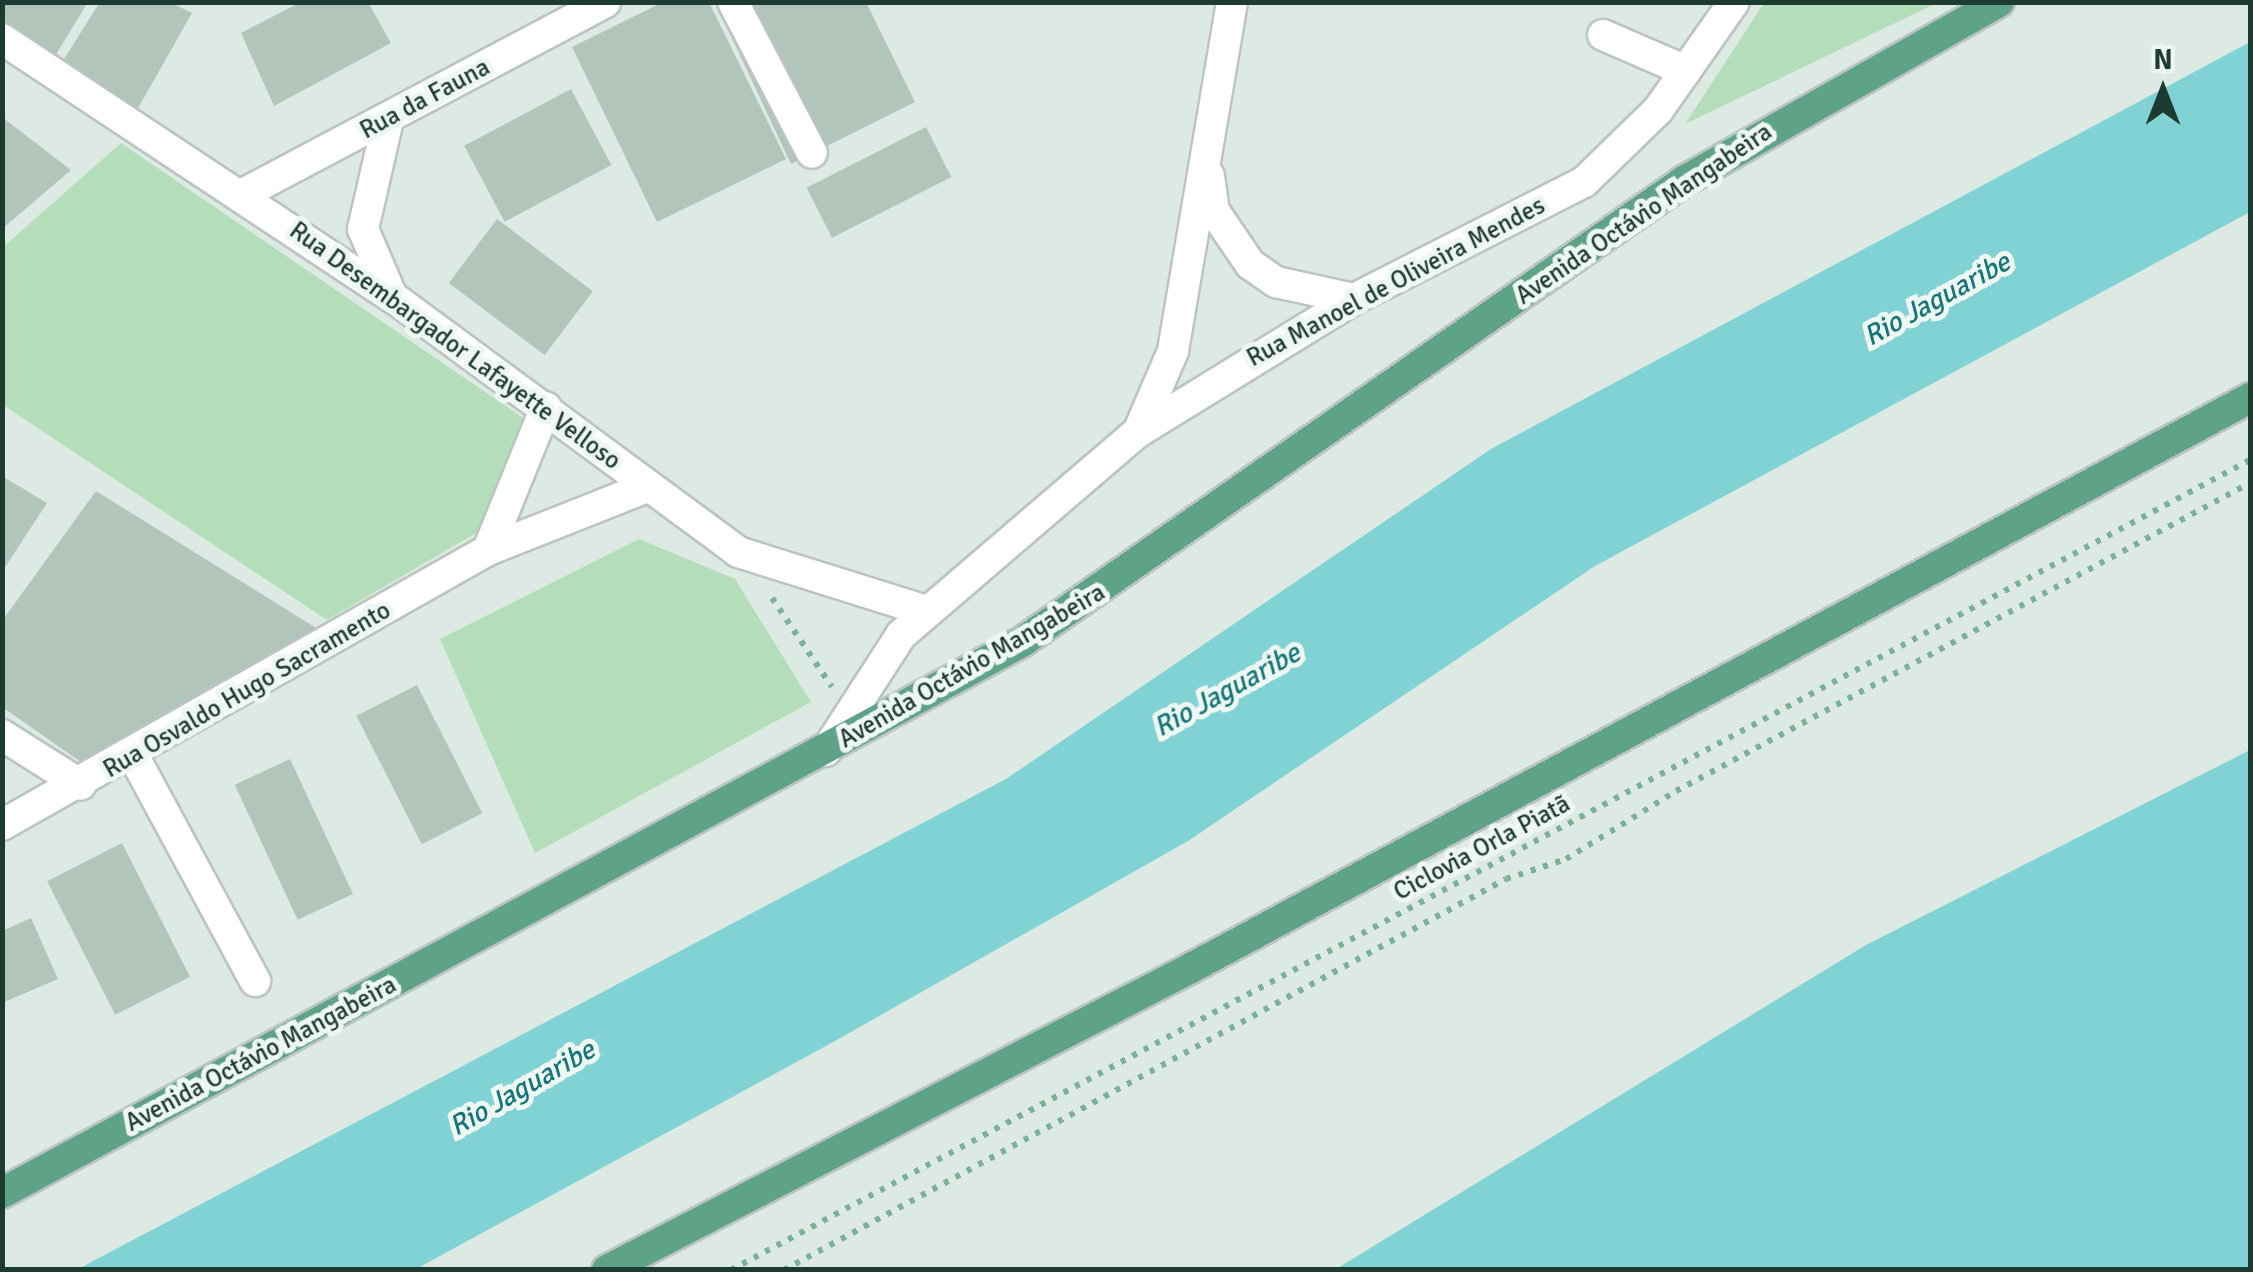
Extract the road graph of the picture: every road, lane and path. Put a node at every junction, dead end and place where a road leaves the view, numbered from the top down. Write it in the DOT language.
graph roads {
  1 [pos="606,2"];
  2 [pos="733,2"];
  3 [pos="1232,2"];
  4 [pos="1734,2"];
  5 [pos="1998,2"];
  6 [pos="1603,35"];
  7 [pos="2,39"];
  8 [pos="1686,71"];
  9 [pos="388,120"];
  10 [pos="812,153"];
  11 [pos="1208,166"];
  12 [pos="242,194"];
  13 [pos="394,298"];
  14 [pos="1354,300"];
  15 [pos="2250,398"];
  16 [pos="546,406"];
  17 [pos="1138,432"];
  18 [pos="2250,460"];
  19 [pos="2250,483"];
  20 [pos="647,488"];
  21 [pos="488,550"];
  22 [pos="738,552"];
  23 [pos="926,612"];
  24 [pos="850,713"];
  25 [pos="2,735"];
  26 [pos="826,751"];
  27 [pos="133,756"];
  28 [pos="81,785"];
  29 [pos="2,825"];
  30 [pos="255,981"];
  31 [pos="2,1193"];
  32 [pos="607,1270"];
  33 [pos="731,1270"];
  34 [pos="784,1270"];
  1 -- 9 [label="street, Rua da Fauna"];
  2 -- 10 [label="street"];
  3 -- 11 [label="street"];
  4 -- 8 [label="street, Rua Manoel de Oliveira Mendes"];
  5 -- 26 [label="main road, Avenida Octávio Mangabeira"];
  6 -- 8 [label="street"];
  7 -- 12 [label="street, Rua Desembargador Lafayette Velloso"];
  8 -- 14 [label="street, Rua Manoel de Oliveira Mendes"];
  9 -- 12 [label="street, Rua da Fauna"];
  9 -- 13 [label="street"];
  11 -- 14 [label="street"];
  11 -- 17 [label="street"];
  12 -- 13 [label="street, Rua Desembargador Lafayette Velloso"];
  13 -- 16 [label="street, Rua Desembargador Lafayette Velloso"];
  14 -- 17 [label="street, Rua Manoel de Oliveira Mendes"];
  15 -- 32 [label="main road"];
  16 -- 20 [label="street, Rua Desembargador Lafayette Velloso"];
  16 -- 21 [label="street"];
  17 -- 23 [label="street, Rua Manoel de Oliveira Mendes"];
  18 -- 33 [label="path, Ciclovia Orla Piatã"];
  19 -- 34 [label="path"];
  20 -- 21 [label="street, Rua Osvaldo Hugo Sacramento"];
  20 -- 22 [label="street, Rua Desembargador Lafayette Velloso"];
  21 -- 27 [label="street, Rua Osvaldo Hugo Sacramento"];
  22 -- 23 [label="street, Rua Desembargador Lafayette Velloso"];
  22 -- 24 [label="path"];
  23 -- 24 [label="street, Rua Manoel de Oliveira Mendes"];
  24 -- 26 [label="street, Rua Manoel de Oliveira Mendes"];
  25 -- 28 [label="street"];
  26 -- 31 [label="main road, Avenida Octávio Mangabeira"];
  27 -- 28 [label="street, Rua Osvaldo Hugo Sacramento"];
  27 -- 30 [label="street"];
  28 -- 29 [label="street, Rua Osvaldo Hugo Sacramento"];
}
